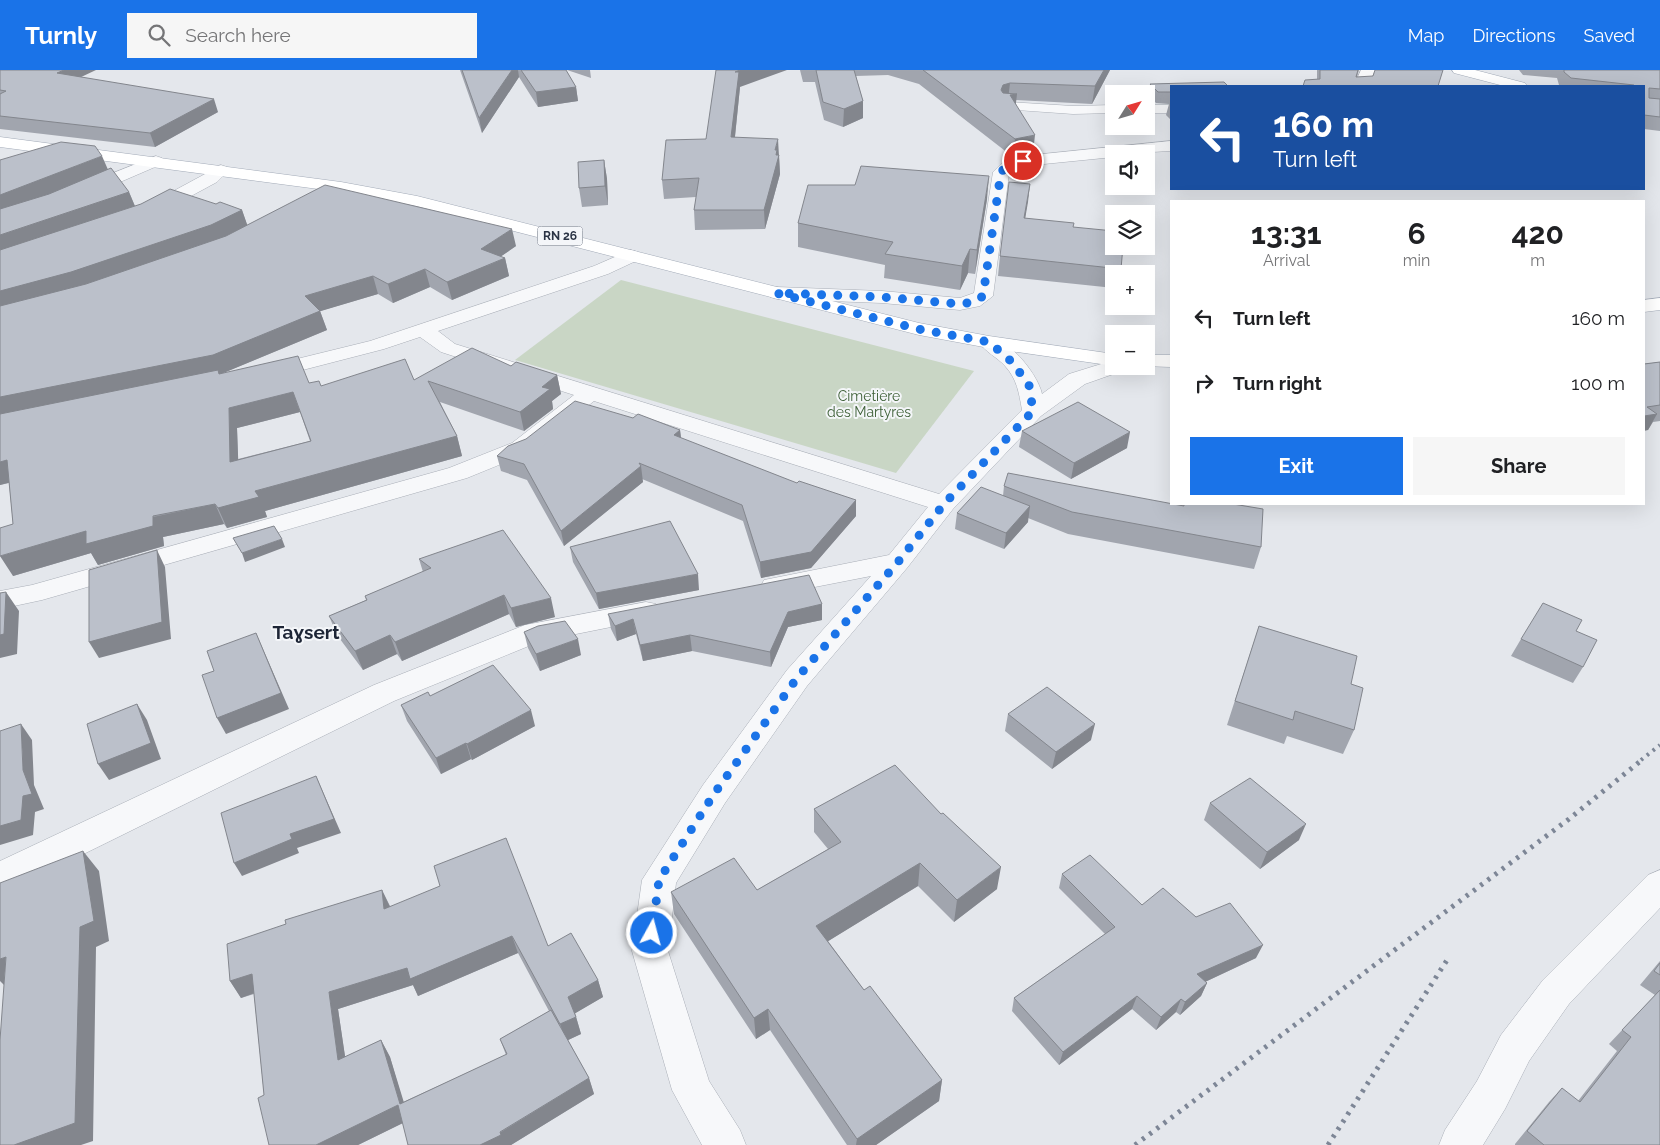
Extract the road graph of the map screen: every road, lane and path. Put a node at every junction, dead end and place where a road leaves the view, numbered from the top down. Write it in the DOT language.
graph roads {
  1 [pos="1368,70"];
  2 [pos="1458,70"];
  3 [pos="1361,85"];
  4 [pos="1516,85"];
  5 [pos="1008,106"];
  6 [pos="1105,109"];
  7 [pos="1155,109"];
  8 [pos="1170,109"];
  9 [pos="0,142"];
  10 [pos="1170,146"];
  11 [pos="156,161"];
  12 [pos="221,170"];
  13 [pos="341,187"];
  14 [pos="68,197"];
  15 [pos="316,201"];
  16 [pos="133,218"];
  17 [pos="631,256"];
  18 [pos="776,293"];
  19 [pos="1660,304"];
  20 [pos="1645,306"];
  21 [pos="423,330"];
  22 [pos="989,342"];
  23 [pos="1105,359"];
  24 [pos="1170,360"];
  25 [pos="1155,361"];
  26 [pos="1105,369"];
  27 [pos="243,378"];
  28 [pos="590,393"];
  29 [pos="1033,411"];
  30 [pos="944,504"];
  31 [pos="898,562"];
  32 [pos="745,592"];
  33 [pos="0,600"];
  34 [pos="669,606"];
  35 [pos="0,876"];
  36 [pos="1660,885"];
  37 [pos="725,1145"];
  38 [pos="1460,1145"];
  1 -- 3 [label="street"];
  2 -- 4 [label="main road"];
  5 -- 6 [label="street"];
  7 -- 8 [label="street"];
  9 -- 11 [label="main road, RN 26"];
  10 -- 18 [label="street"];
  11 -- 12 [label="main road, RN 26"];
  11 -- 14 [label="street"];
  12 -- 13 [label="main road, RN 26"];
  12 -- 16 [label="street"];
  13 -- 15 [label="street"];
  13 -- 17 [label="main road, RN 26"];
  17 -- 18 [label="main road, RN 26"];
  17 -- 21 [label="street"];
  18 -- 22 [label="main road, RN 26"];
  19 -- 20 [label="main road"];
  21 -- 27 [label="street"];
  21 -- 28 [label="street"];
  22 -- 23 [label="main road, RN 26"];
  22 -- 29 [label="street"];
  24 -- 25 [label="main road"];
  26 -- 29 [label="street"];
  28 -- 30 [label="street"];
  28 -- 33 [label="street"];
  29 -- 30 [label="street"];
  30 -- 31 [label="street"];
  31 -- 32 [label="street"];
  31 -- 37 [label="street"];
  34 -- 35 [label="street"];
  36 -- 38 [label="street"];
}
